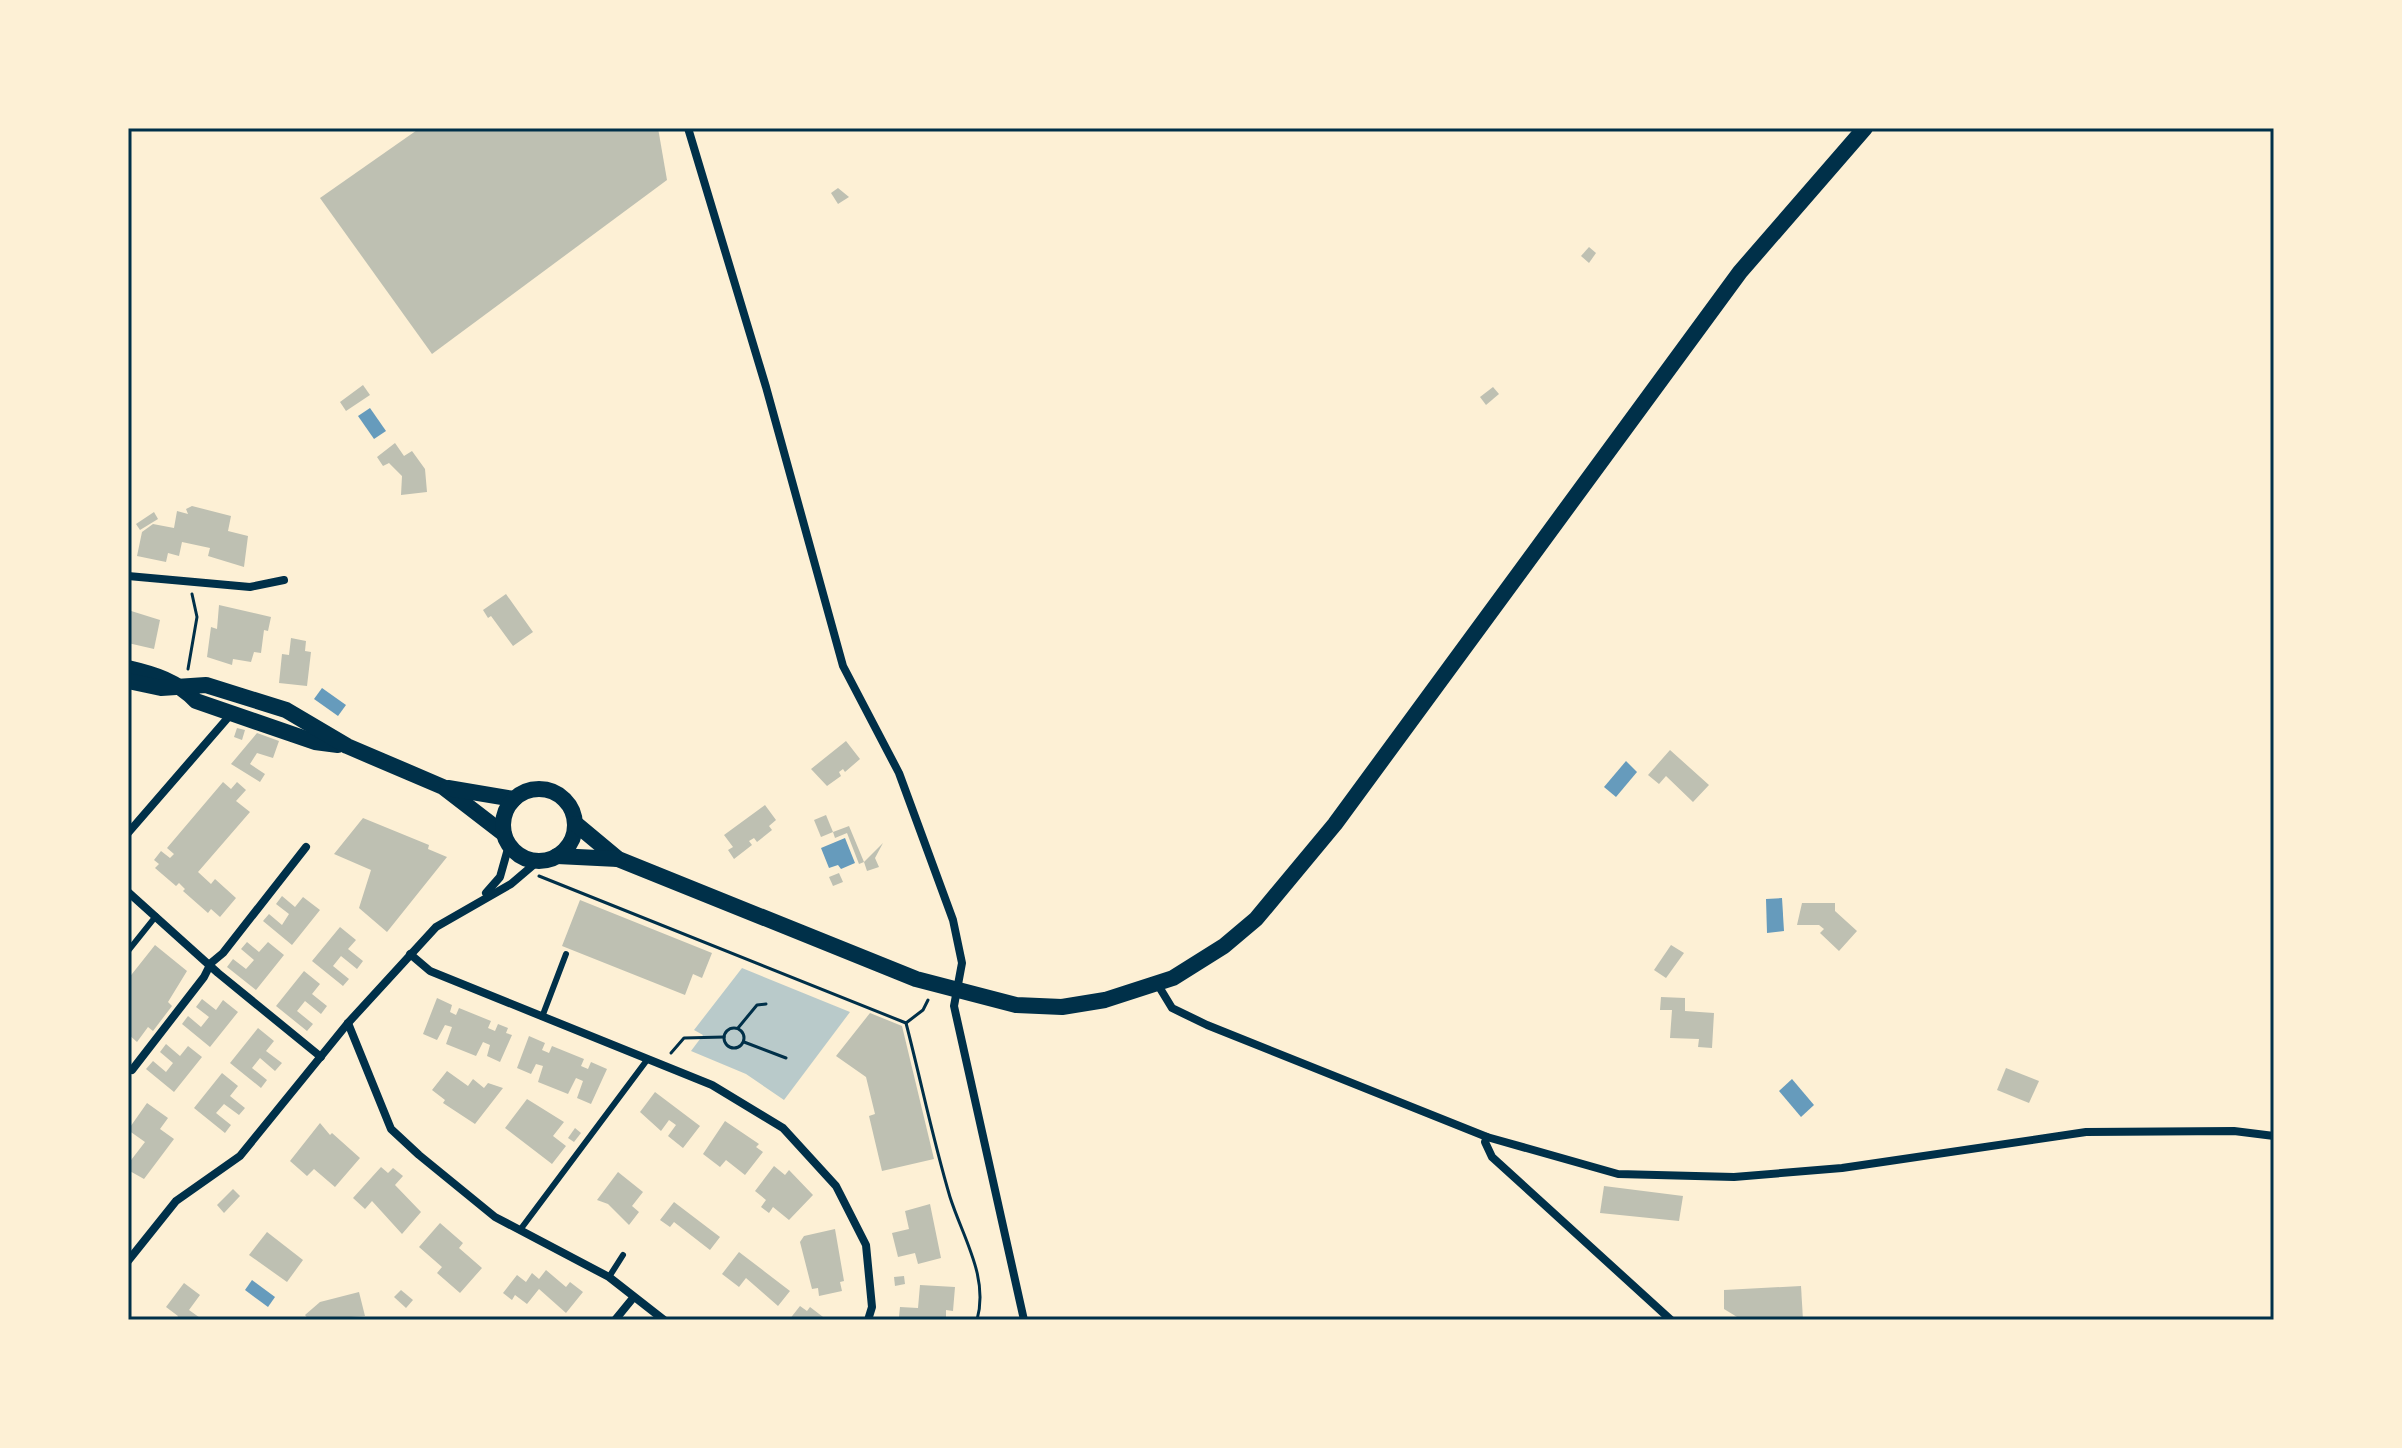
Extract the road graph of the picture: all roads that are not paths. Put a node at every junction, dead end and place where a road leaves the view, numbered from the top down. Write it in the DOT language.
graph roads {
  1 [pos="688,128"];
  2 [pos="1865,128"];
  3 [pos="128,576"];
  4 [pos="284,580"];
  5 [pos="128,668"];
  6 [pos="128,681"];
  7 [pos="184,689"];
  8 [pos="232,712"];
  9 [pos="347,746"];
  10 [pos="443,787"];
  11 [pos="514,799"];
  12 [pos="576,824"];
  13 [pos="128,833"];
  14 [pos="507,840"];
  15 [pos="306,847"];
  16 [pos="557,856"];
  17 [pos="618,859"];
  18 [pos="538,861"];
  19 [pos="128,892"];
  20 [pos="483,897"];
  21 [pos="156,916"];
  22 [pos="128,951"];
  23 [pos="410,954"];
  24 [pos="566,954"];
  25 [pos="211,963"];
  26 [pos="1158,985"];
  27 [pos="956,998"];
  28 [pos="542,1017"];
  29 [pos="348,1023"];
  30 [pos="321,1057"];
  31 [pos="647,1060"];
  32 [pos="132,1070"];
  33 [pos="2274,1136"];
  34 [pos="1487,1137"];
  35 [pos="520,1230"];
  36 [pos="623,1255"];
  37 [pos="128,1261"];
  38 [pos="609,1277"];
  39 [pos="633,1298"];
  40 [pos="615,1320"];
  41 [pos="664,1320"];
  42 [pos="868,1320"];
  43 [pos="1024,1320"];
  44 [pos="1671,1320"];
  1 -- 27 [label="street"];
  2 -- 26 [label="main road"];
  3 -- 4 [label="street"];
  5 -- 7 [label="main road"];
  6 -- 7 [label="main road"];
  7 -- 8 [label="main road"];
  7 -- 9 [label="main road"];
  8 -- 9 [label="main road"];
  8 -- 13 [label="street"];
  9 -- 10 [label="main road"];
  10 -- 11 [label="main road"];
  10 -- 14 [label="main road"];
  11 -- 12 [label="main road"];
  11 -- 14 [label="main road"];
  12 -- 16 [label="main road"];
  12 -- 17 [label="main road"];
  14 -- 18 [label="main road"];
  14 -- 20 [label="street"];
  15 -- 25 [label="street"];
  16 -- 17 [label="main road"];
  16 -- 18 [label="main road"];
  17 -- 27 [label="main road"];
  18 -- 20 [label="street"];
  19 -- 21 [label="street"];
  20 -- 23 [label="street"];
  21 -- 22 [label="lane"];
  21 -- 25 [label="street"];
  23 -- 28 [label="street"];
  23 -- 29 [label="street"];
  24 -- 28 [label="lane"];
  25 -- 30 [label="street"];
  25 -- 32 [label="street"];
  26 -- 27 [label="main road"];
  26 -- 34 [label="street"];
  27 -- 43 [label="street"];
  28 -- 31 [label="street"];
  29 -- 30 [label="street"];
  29 -- 35 [label="street"];
  30 -- 37 [label="street"];
  31 -- 35 [label="lane"];
  31 -- 42 [label="street"];
  33 -- 34 [label="street"];
  34 -- 44 [label="street"];
  35 -- 38 [label="street"];
  36 -- 38 [label="lane"];
  38 -- 39 [label="street"];
  39 -- 40 [label="street"];
  39 -- 41 [label="street"];
}
